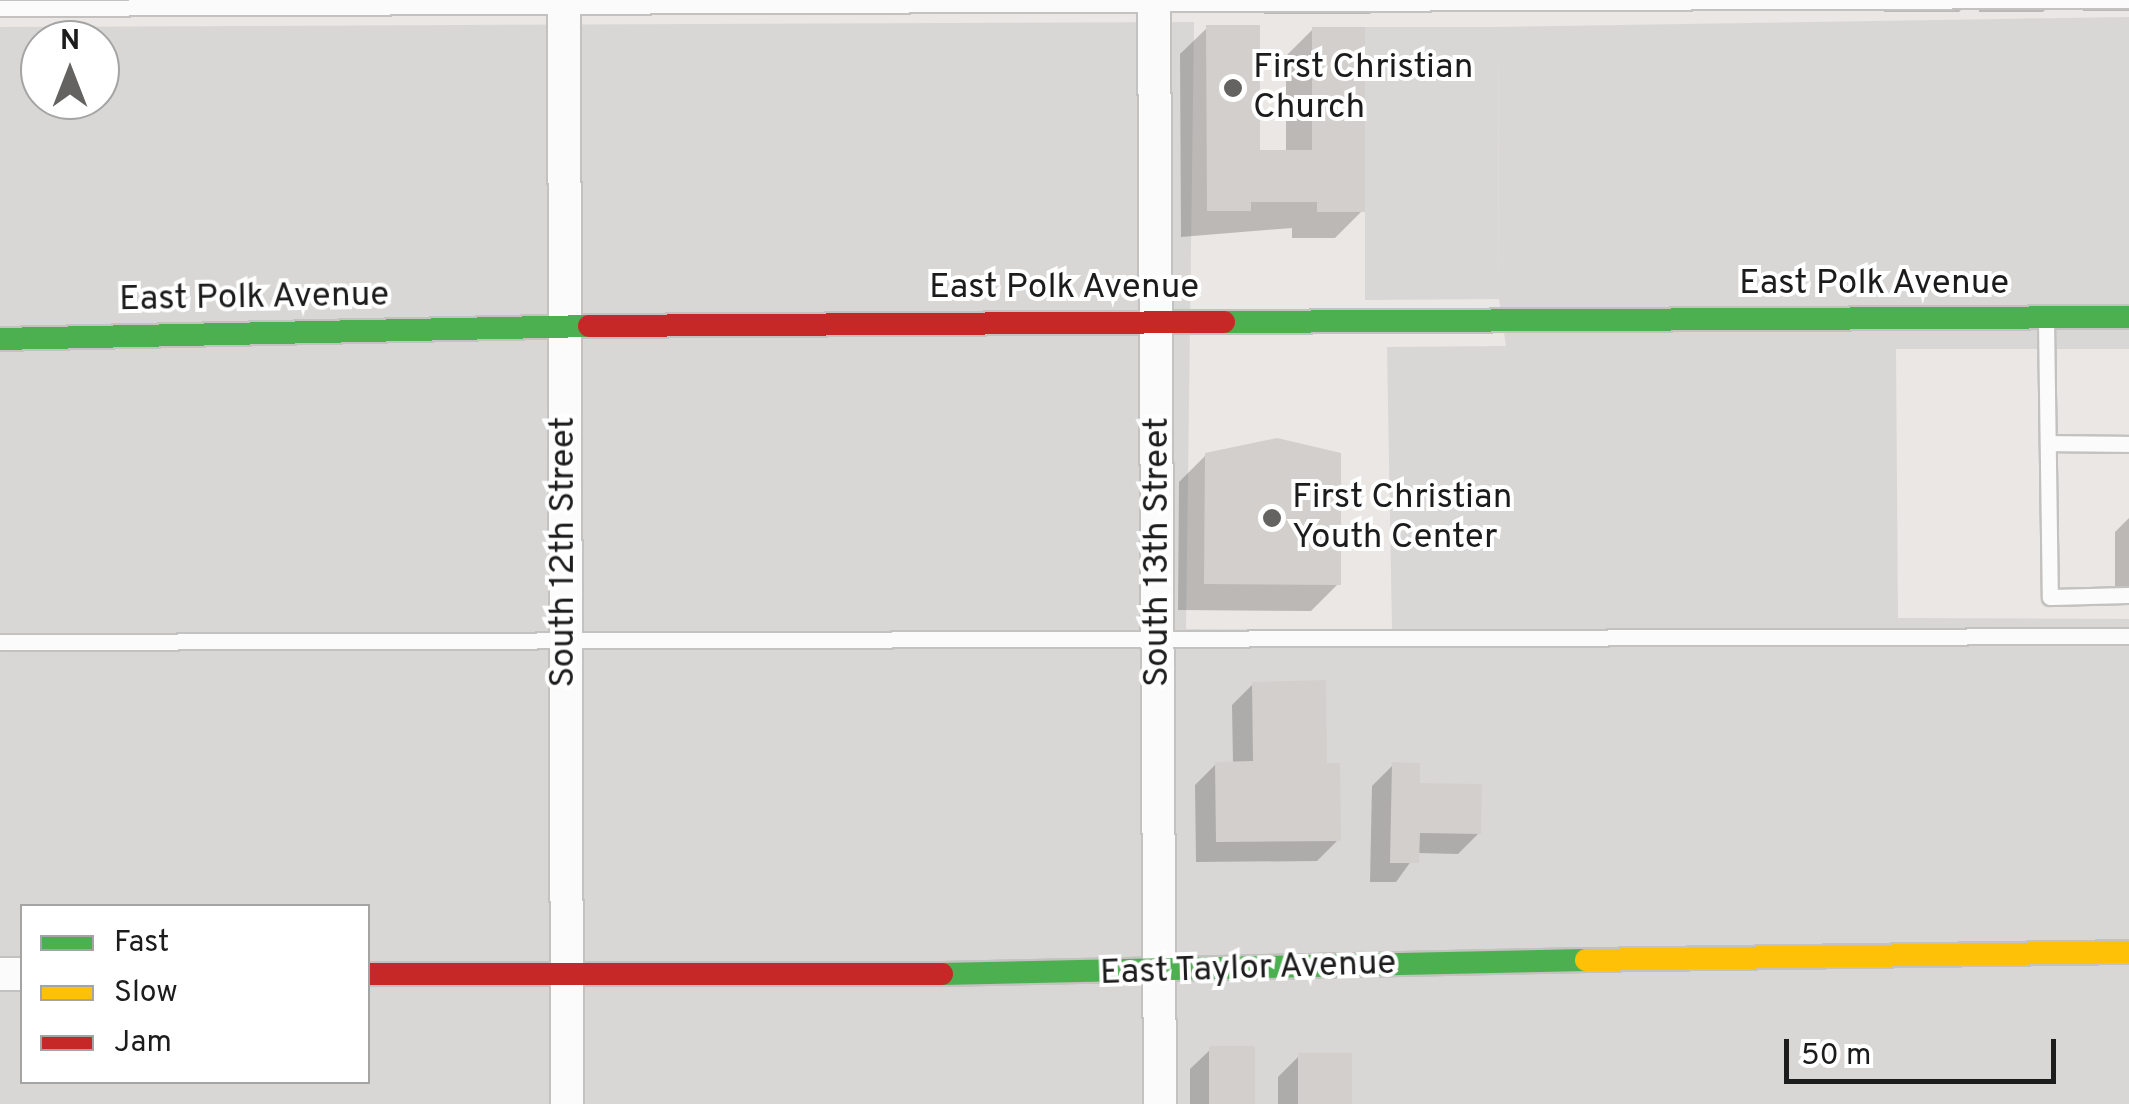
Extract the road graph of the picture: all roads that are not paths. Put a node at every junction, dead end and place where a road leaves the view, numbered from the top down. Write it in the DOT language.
graph roads {
  1 [pos="2129,0"];
  2 [pos="564,3"];
  3 [pos="1154,3"];
  4 [pos="0,8"];
  5 [pos="2129,316"];
  6 [pos="2046,317"];
  7 [pos="1157,322"];
  8 [pos="564,326"];
  9 [pos="0,338"];
  10 [pos="2048,443"];
  11 [pos="2129,444"];
  12 [pos="2129,595"];
  13 [pos="2129,636"];
  14 [pos="564,638"];
  15 [pos="1158,640"];
  16 [pos="0,642"];
  17 [pos="2129,952"];
  18 [pos="370,974"];
  19 [pos="564,974"];
  20 [pos="1160,974"];
  21 [pos="567,1104"];
  22 [pos="1160,1104"];
  1 -- 3 [label="lane"];
  2 -- 3 [label="lane"];
  2 -- 4 [label="lane"];
  2 -- 8 [label="street, South 12th Street"];
  3 -- 7 [label="street, South 13th Street"];
  5 -- 6 [label="street, East Polk Avenue"];
  6 -- 7 [label="street, East Polk Avenue"];
  6 -- 10 [label="lane"];
  7 -- 8 [label="street, East Polk Avenue"];
  7 -- 15 [label="street, South 13th Street"];
  8 -- 9 [label="street, East Polk Avenue"];
  8 -- 14 [label="street, South 12th Street"];
  10 -- 11 [label="lane"];
  10 -- 12 [label="lane"];
  13 -- 15 [label="lane"];
  14 -- 15 [label="lane"];
  14 -- 16 [label="lane"];
  14 -- 19 [label="street, South 12th Street"];
  15 -- 20 [label="street, South 13th Street"];
  17 -- 20 [label="street, East Taylor Avenue"];
  18 -- 19 [label="street, East Taylor Avenue"];
  19 -- 20 [label="street, East Taylor Avenue"];
  19 -- 21 [label="street, South 12th Street"];
  20 -- 22 [label="street, South 13th Street"];
}
